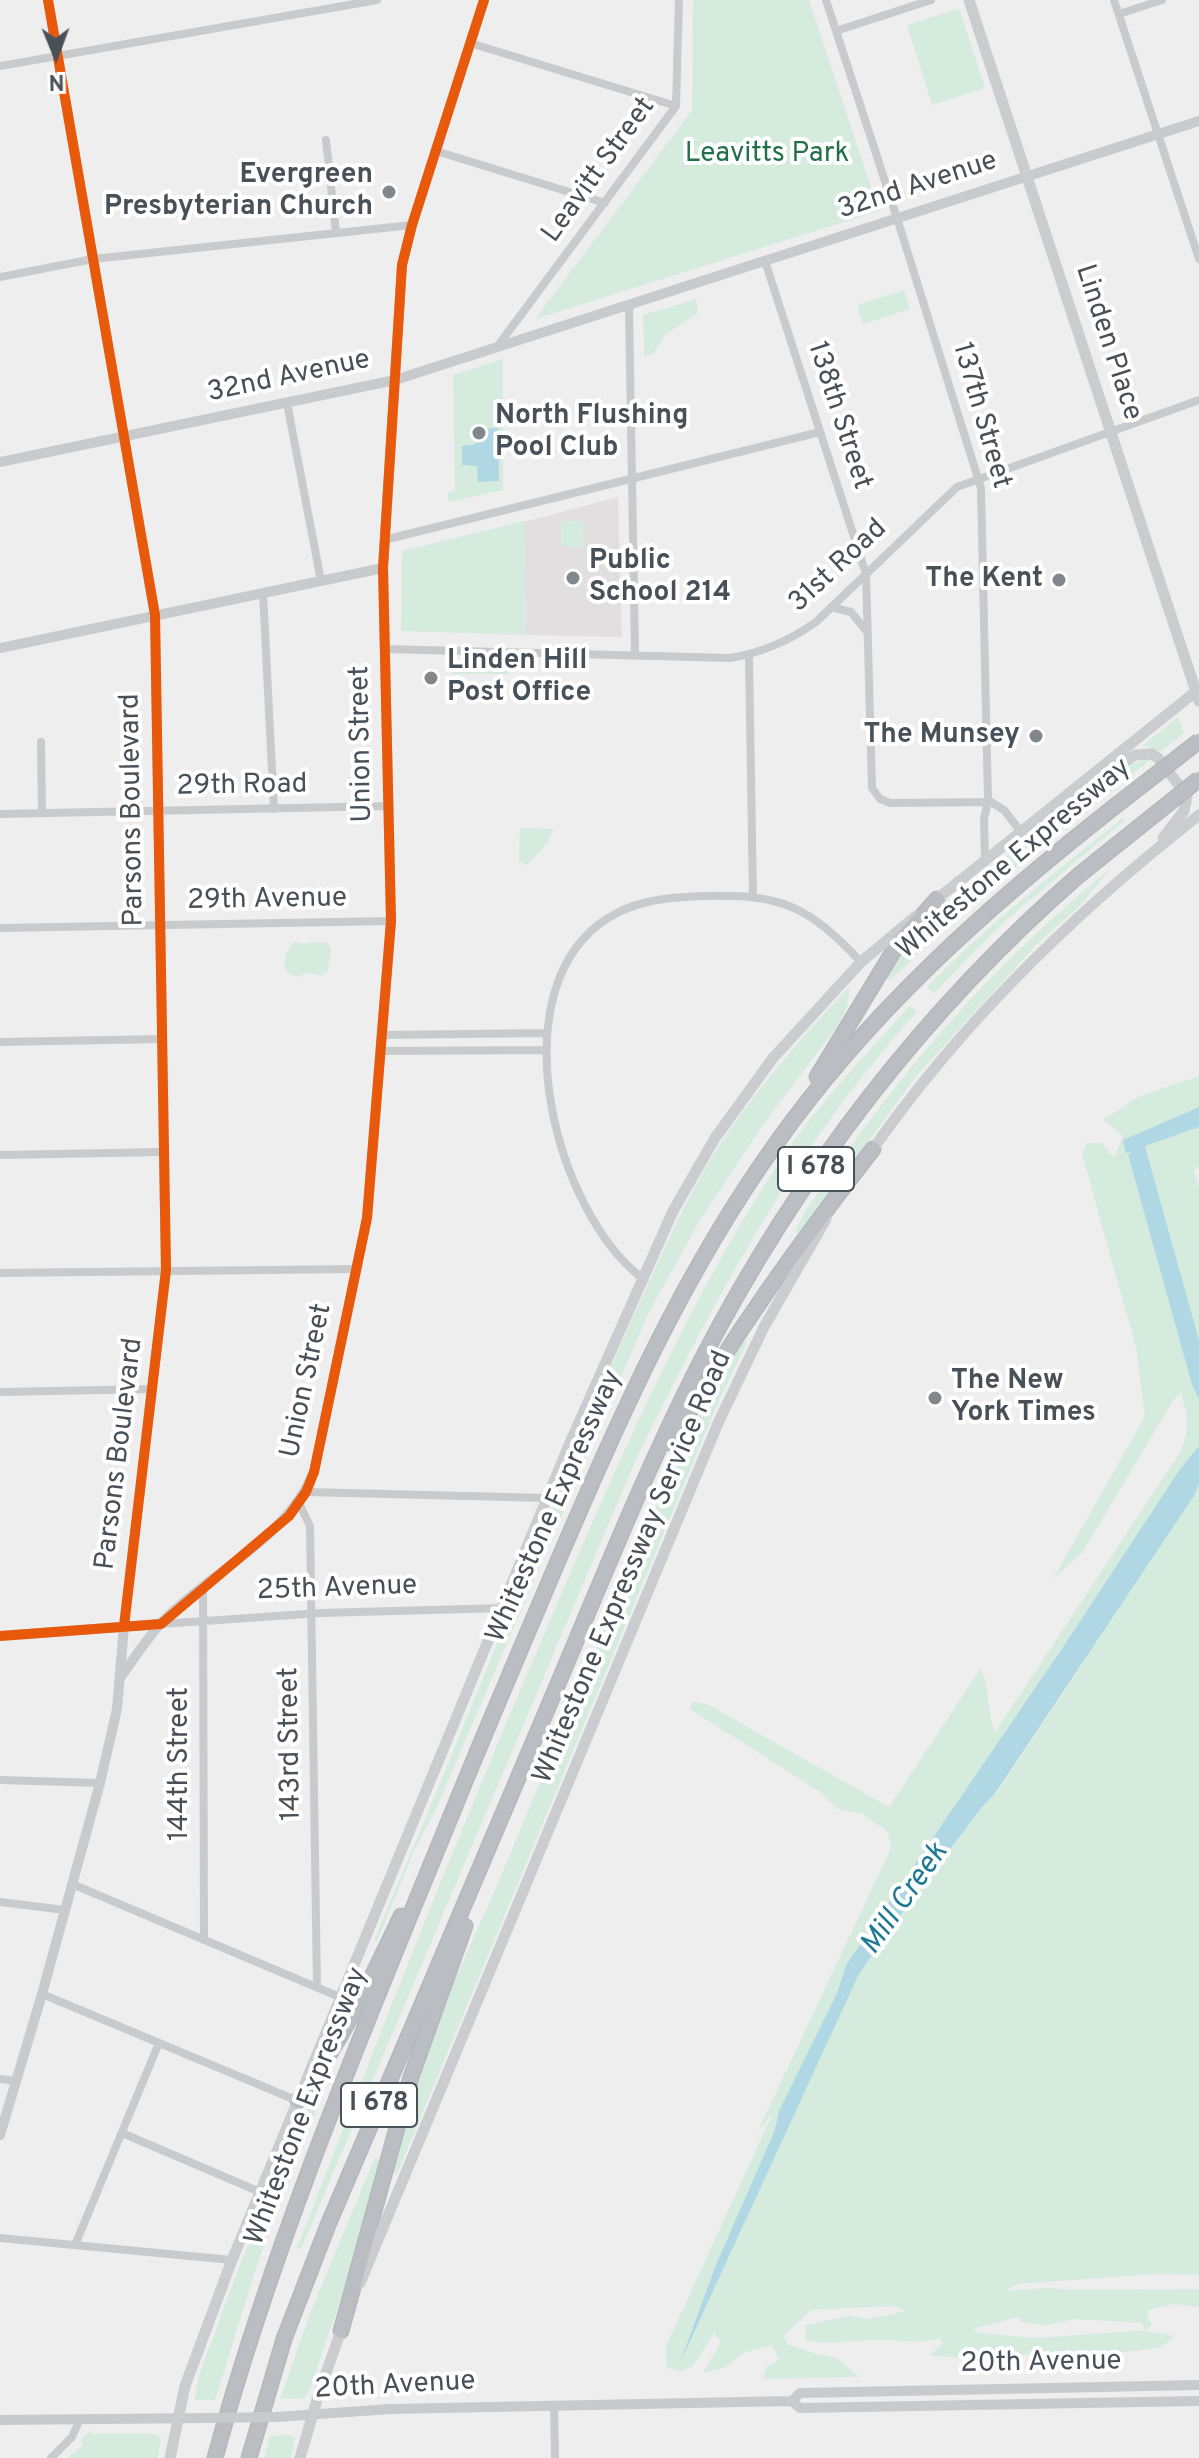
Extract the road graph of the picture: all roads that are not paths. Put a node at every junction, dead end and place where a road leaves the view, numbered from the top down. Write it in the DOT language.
graph roads {
  1 [pos="48,0"];
  2 [pos="377,0"];
  3 [pos="484,0"];
  4 [pos="679,0"];
  5 [pos="826,0"];
  6 [pos="931,0"];
  7 [pos="969,0"];
  8 [pos="1114,0"];
  9 [pos="1162,0"];
  10 [pos="1119,14"];
  11 [pos="836,31"];
  12 [pos="470,43"];
  13 [pos="57,55"];
  14 [pos="0,66"];
  15 [pos="676,106"];
  16 [pos="1199,121"];
  17 [pos="1158,134"];
  18 [pos="326,140"];
  19 [pos="436,151"];
  20 [pos="1027,177"];
  21 [pos="605,203"];
  22 [pos="897,218"];
  23 [pos="412,225"];
  24 [pos="336,232"];
  25 [pos="93,259"];
  26 [pos="1199,259"];
  27 [pos="765,261"];
  28 [pos="0,277"];
  29 [pos="629,306"];
  30 [pos="497,348"];
  31 [pos="395,380"];
  32 [pos="1199,400"];
  33 [pos="287,403"];
  34 [pos="1110,430"];
  35 [pos="820,432"];
  36 [pos="124,437"];
  37 [pos="0,462"];
  38 [pos="978,478"];
  39 [pos="632,479"];
  40 [pos="384,540"];
  41 [pos="383,568"];
  42 [pos="866,574"];
  43 [pos="321,581"];
  44 [pos="263,593"];
  45 [pos="831,607"];
  46 [pos="155,615"];
  47 [pos="868,633"];
  48 [pos="0,648"];
  49 [pos="385,649"];
  50 [pos="635,655"];
  51 [pos="749,655"];
  52 [pos="1198,694"];
  53 [pos="1199,741"];
  54 [pos="41,742"];
  55 [pos="1199,779"];
  56 [pos="988,801"];
  57 [pos="1057,803"];
  58 [pos="389,806"];
  59 [pos="274,809"];
  60 [pos="158,811"];
  61 [pos="42,813"];
  62 [pos="0,814"];
  63 [pos="1199,815"];
  64 [pos="1021,832"];
  65 [pos="1147,857"];
  66 [pos="985,861"];
  67 [pos="753,897"];
  68 [pos="937,899"];
  69 [pos="391,921"];
  70 [pos="160,925"];
  71 [pos="0,928"];
  72 [pos="861,962"];
  73 [pos="546,1033"];
  74 [pos="381,1035"];
  75 [pos="163,1039"];
  76 [pos="0,1042"];
  77 [pos="546,1050"];
  78 [pos="380,1051"];
  79 [pos="873,1149"];
  80 [pos="165,1152"];
  81 [pos="0,1155"];
  82 [pos="765,1159"];
  83 [pos="357,1269"];
  84 [pos="166,1270"];
  85 [pos="0,1273"];
  86 [pos="642,1278"];
  87 [pos="153,1389"];
  88 [pos="0,1392"];
  89 [pos="306,1492"];
  90 [pos="547,1498"];
  91 [pos="299,1503"];
  92 [pos="629,1517"];
  93 [pos="203,1587"];
  94 [pos="504,1608"];
  95 [pos="312,1614"];
  96 [pos="202,1621"];
  97 [pos="161,1624"];
  98 [pos="124,1626"];
  99 [pos="0,1636"];
  100 [pos="119,1678"];
  101 [pos="482,1741"];
  102 [pos="526,1758"];
  103 [pos="0,1780"];
  104 [pos="100,1783"];
  105 [pos="72,1884"];
  106 [pos="0,1902"];
  107 [pos="65,1910"];
  108 [pos="204,1940"];
  109 [pos="317,1987"];
  110 [pos="42,1994"];
  111 [pos="342,1998"];
  112 [pos="159,2043"];
  113 [pos="0,2079"];
  114 [pos="16,2081"];
  115 [pos="298,2101"];
  116 [pos="122,2133"];
  117 [pos="0,2135"];
  118 [pos="260,2192"];
  119 [pos="0,2238"];
  120 [pos="75,2245"];
  121 [pos="232,2260"];
  122 [pos="341,2331"];
  123 [pos="1199,2385"];
  124 [pos="792,2401"];
  125 [pos="1199,2401"];
  126 [pos="554,2405"];
  127 [pos="311,2415"];
  128 [pos="177,2418"];
  129 [pos="80,2419"];
  130 [pos="0,2420"];
  131 [pos="51,2458"];
  132 [pos="170,2458"];
  133 [pos="215,2458"];
  134 [pos="249,2458"];
  135 [pos="300,2458"];
  136 [pos="555,2458"];
  1 -- 13 [label="street, Parsons Boulevard"];
  2 -- 13 [label="street"];
  3 -- 12 [label="street, Union Street"];
  4 -- 15 [label="street, Leavitt Street"];
  5 -- 11 [label="street, 137th Street"];
  6 -- 11 [label="street"];
  7 -- 20 [label="main road, Linden Place"];
  8 -- 10 [label="street"];
  9 -- 10 [label="street"];
  10 -- 17 [label="street"];
  11 -- 22 [label="street, 137th Street"];
  12 -- 15 [label="street"];
  12 -- 19 [label="street, Union Street"];
  13 -- 14 [label="street"];
  13 -- 25 [label="street, Parsons Boulevard"];
  15 -- 21 [label="street, Leavitt Street"];
  16 -- 17 [label="street, 32nd Avenue"];
  17 -- 20 [label="street, 32nd Avenue"];
  17 -- 26 [label="street"];
  18 -- 24 [label="street"];
  19 -- 21 [label="street"];
  19 -- 23 [label="street, Union Street"];
  20 -- 22 [label="street, 32nd Avenue"];
  20 -- 34 [label="main road, Linden Place"];
  21 -- 30 [label="street, Leavitt Street"];
  22 -- 27 [label="street, 32nd Avenue"];
  22 -- 38 [label="street, 137th Street"];
  23 -- 24 [label="street"];
  23 -- 31 [label="street, Union Street"];
  24 -- 25 [label="street"];
  25 -- 28 [label="street"];
  25 -- 36 [label="street, Parsons Boulevard"];
  27 -- 29 [label="street, 32nd Avenue"];
  27 -- 35 [label="street, 138th Street"];
  29 -- 30 [label="street, 32nd Avenue"];
  29 -- 39 [label="street"];
  30 -- 31 [label="street, 32nd Avenue"];
  31 -- 33 [label="street, 32nd Avenue"];
  31 -- 40 [label="street, Union Street"];
  32 -- 34 [label="street, 31st Road"];
  33 -- 36 [label="street, 32nd Avenue"];
  33 -- 43 [label="street"];
  34 -- 38 [label="street, 31st Road"];
  34 -- 52 [label="main road, Linden Place"];
  35 -- 39 [label="street"];
  35 -- 42 [label="street, 138th Street"];
  36 -- 37 [label="street, 32nd Avenue"];
  36 -- 46 [label="street, Parsons Boulevard"];
  38 -- 42 [label="street, 31st Road"];
  38 -- 56 [label="street, 137th Street"];
  39 -- 40 [label="street"];
  39 -- 50 [label="street"];
  40 -- 41 [label="street, Union Street"];
  41 -- 43 [label="street"];
  41 -- 49 [label="street, Union Street"];
  42 -- 45 [label="street, 31st Road"];
  42 -- 47 [label="street, 138th Street"];
  43 -- 44 [label="street"];
  44 -- 46 [label="street"];
  44 -- 59 [label="street"];
  45 -- 47 [label="street"];
  45 -- 51 [label="street, 31st Road"];
  46 -- 48 [label="street"];
  46 -- 60 [label="street, Parsons Boulevard"];
  47 -- 56 [label="street, 138th Street"];
  49 -- 50 [label="street, 31st Road"];
  49 -- 58 [label="street, Union Street"];
  50 -- 51 [label="street, 31st Road"];
  51 -- 67 [label="street"];
  52 -- 57 [label="main road"];
  53 -- 82 [label="highway, Whitestone Expressway / I 678, bridge"];
  54 -- 61 [label="street"];
  55 -- 92 [label="highway, Whitestone Expressway / I 678, bridge"];
  56 -- 64 [label="street"];
  56 -- 66 [label="street, 137th Street"];
  57 -- 64 [label="main road"];
  57 -- 65 [label="main road"];
  58 -- 59 [label="street, 29th Road"];
  58 -- 69 [label="street, Union Street"];
  59 -- 60 [label="street, 29th Road"];
  60 -- 61 [label="street, 29th Road"];
  60 -- 70 [label="street, Parsons Boulevard"];
  61 -- 62 [label="street, 29th Road"];
  63 -- 65 [label="main road, Whitestone Expressway Service Road"];
  64 -- 66 [label="main road"];
  65 -- 79 [label="main road, Whitestone Expressway Service Road"];
  66 -- 68 [label="main road"];
  67 -- 72 [label="street"];
  67 -- 73 [label="street"];
  68 -- 72 [label="main road"];
  68 -- 82 [label="highway"];
  69 -- 70 [label="street, 29th Avenue"];
  69 -- 74 [label="street, Union Street"];
  70 -- 71 [label="street, 29th Avenue"];
  70 -- 75 [label="street, Parsons Boulevard"];
  72 -- 86 [label="main road"];
  73 -- 74 [label="street"];
  73 -- 77 [label="street"];
  74 -- 78 [label="street, Union Street"];
  75 -- 76 [label="street"];
  75 -- 80 [label="street, Parsons Boulevard"];
  77 -- 78 [label="street"];
  77 -- 86 [label="street"];
  78 -- 83 [label="street, Union Street"];
  79 -- 92 [label="highway"];
  79 -- 122 [label="main road, Whitestone Expressway Service Road"];
  80 -- 81 [label="street"];
  80 -- 84 [label="street, Parsons Boulevard"];
  82 -- 101 [label="highway, Whitestone Expressway / I 678"];
  83 -- 84 [label="street"];
  83 -- 89 [label="street, Union Street"];
  84 -- 85 [label="street"];
  84 -- 87 [label="street, Parsons Boulevard"];
  86 -- 90 [label="main road"];
  87 -- 88 [label="street"];
  87 -- 98 [label="street, Parsons Boulevard"];
  89 -- 90 [label="street"];
  89 -- 91 [label="street, Union Street"];
  90 -- 94 [label="main road"];
  91 -- 93 [label="street, Union Street"];
  91 -- 95 [label="street, 143rd Street"];
  92 -- 102 [label="highway, Whitestone Expressway / I 678"];
  93 -- 96 [label="street, 144th Street"];
  93 -- 97 [label="street, Union Street"];
  94 -- 95 [label="street, 25th Avenue"];
  94 -- 111 [label="main road"];
  95 -- 96 [label="street, 25th Avenue"];
  95 -- 109 [label="street, 143rd Street"];
  96 -- 97 [label="street, 25th Avenue"];
  96 -- 108 [label="street, 144th Street"];
  97 -- 98 [label="street, 25th Avenue"];
  97 -- 100 [label="street, Union Street"];
  98 -- 99 [label="street, 25th Avenue"];
  98 -- 100 [label="street, Parsons Boulevard"];
  100 -- 104 [label="street, Parsons Boulevard"];
  101 -- 115 [label="highway"];
  101 -- 133 [label="highway, Whitestone Expressway / I 678"];
  102 -- 122 [label="highway"];
  102 -- 134 [label="highway, Whitestone Expressway / I 678"];
  103 -- 104 [label="street"];
  104 -- 105 [label="street, Parsons Boulevard"];
  105 -- 107 [label="street, Parsons Boulevard"];
  105 -- 108 [label="street"];
  106 -- 107 [label="street"];
  107 -- 110 [label="street, Parsons Boulevard"];
  108 -- 109 [label="street"];
  109 -- 111 [label="street"];
  110 -- 112 [label="street"];
  110 -- 114 [label="street, Parsons Boulevard"];
  111 -- 115 [label="main road"];
  112 -- 115 [label="street"];
  112 -- 116 [label="street"];
  113 -- 114 [label="street"];
  114 -- 117 [label="street, Parsons Boulevard"];
  115 -- 118 [label="main road"];
  116 -- 118 [label="street"];
  116 -- 120 [label="street"];
  118 -- 121 [label="main road"];
  119 -- 120 [label="street"];
  120 -- 121 [label="street"];
  121 -- 128 [label="main road"];
  122 -- 127 [label="main road, Whitestone Expressway Service Road"];
  123 -- 124 [label="street, 20th Avenue"];
  124 -- 125 [label="street, 20th Avenue"];
  124 -- 126 [label="street, 20th Avenue"];
  126 -- 127 [label="street, 20th Avenue"];
  126 -- 136 [label="street"];
  127 -- 128 [label="street, 20th Avenue, bridge"];
  127 -- 135 [label="main road, Whitestone Expressway Service Road"];
  128 -- 129 [label="street, 20th Avenue"];
  128 -- 132 [label="main road"];
  129 -- 130 [label="street, 20th Avenue"];
  129 -- 131 [label="street"];
}
